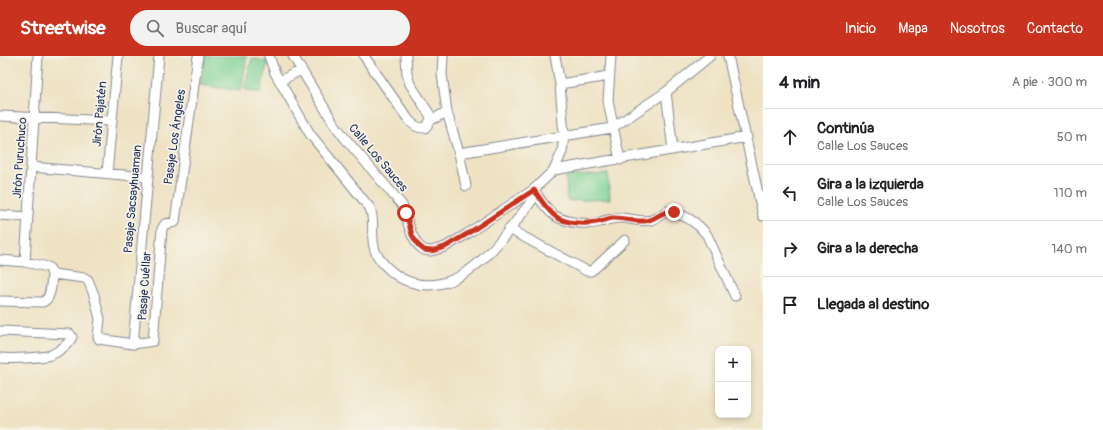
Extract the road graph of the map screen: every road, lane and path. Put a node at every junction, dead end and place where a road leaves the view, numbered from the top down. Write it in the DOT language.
graph roads {
  1 [pos="38,56"];
  2 [pos="118,56"];
  3 [pos="159,56"];
  4 [pos="198,56"];
  5 [pos="269,56"];
  6 [pos="293,56"];
  7 [pos="364,56"];
  8 [pos="406,56"];
  9 [pos="443,56"];
  10 [pos="555,56"];
  11 [pos="611,56"];
  12 [pos="710,56"];
  13 [pos="728,56"];
  14 [pos="302,70"];
  15 [pos="609,76"];
  16 [pos="280,81"];
  17 [pos="560,84"];
  18 [pos="666,92"];
  19 [pos="447,112"];
  20 [pos="0,116"];
  21 [pos="34,118"];
  22 [pos="431,120"];
  23 [pos="112,121"];
  24 [pos="612,128"];
  25 [pos="564,136"];
  26 [pos="746,137"];
  27 [pos="673,150"];
  28 [pos="459,153"];
  29 [pos="620,160"];
  30 [pos="31,167"];
  31 [pos="554,170"];
  32 [pos="107,173"];
  33 [pos="147,176"];
  34 [pos="466,186"];
  35 [pos="535,192"];
  36 [pos="0,215"];
  37 [pos="763,216"];
  38 [pos="28,217"];
  39 [pos="175,222"];
  40 [pos="509,229"];
  41 [pos="625,240"];
  42 [pos="0,260"];
  43 [pos="25,262"];
  44 [pos="52,274"];
  45 [pos="735,296"];
  46 [pos="0,301"];
  47 [pos="0,331"];
  48 [pos="133,344"];
  49 [pos="0,358"];
  1 -- 21 [label="street, Jirón Puruchuco"];
  2 -- 23 [label="street, Jirón Pajatén"];
  3 -- 33 [label="street, Pasaje Sacsayhuaman"];
  4 -- 39 [label="street, Pasaje Los Ángeles"];
  5 -- 16 [label="street"];
  6 -- 14 [label="street, Calle Los Sauces"];
  7 -- 22 [label="street"];
  8 -- 22 [label="street"];
  9 -- 19 [label="street"];
  10 -- 17 [label="street"];
  11 -- 15 [label="street"];
  12 -- 18 [label="street"];
  13 -- 26 [label="street"];
  14 -- 16 [label="street"];
  14 -- 35 [label="street, Calle Los Sauces"];
  15 -- 17 [label="street"];
  15 -- 24 [label="street"];
  16 -- 40 [label="street"];
  17 -- 25 [label="street"];
  18 -- 24 [label="street"];
  18 -- 27 [label="street"];
  19 -- 22 [label="street"];
  19 -- 28 [label="street"];
  20 -- 21 [label="street"];
  21 -- 23 [label="street"];
  21 -- 30 [label="street, Jirón Puruchuco"];
  23 -- 32 [label="street, Jirón Pajatén"];
  24 -- 25 [label="street"];
  24 -- 29 [label="street"];
  25 -- 28 [label="street"];
  25 -- 31 [label="street"];
  26 -- 27 [label="street"];
  26 -- 37 [label="street"];
  27 -- 29 [label="street"];
  28 -- 34 [label="street"];
  29 -- 31 [label="street"];
  30 -- 32 [label="street"];
  30 -- 38 [label="street, Jirón Puruchuco"];
  31 -- 35 [label="street"];
  32 -- 33 [label="street"];
  33 -- 48 [label="street, Pasaje Sacsayhuaman"];
  35 -- 40 [label="street"];
  35 -- 45 [label="street"];
  36 -- 38 [label="street"];
  38 -- 43 [label="street, Jirón Puruchuco"];
  39 -- 48 [label="street, Pasaje Cuéllar"];
  40 -- 41 [label="street"];
  42 -- 43 [label="street"];
  43 -- 44 [label="street"];
  44 -- 46 [label="street"];
  44 -- 48 [label="street"];
  47 -- 49 [label="street"];
}
